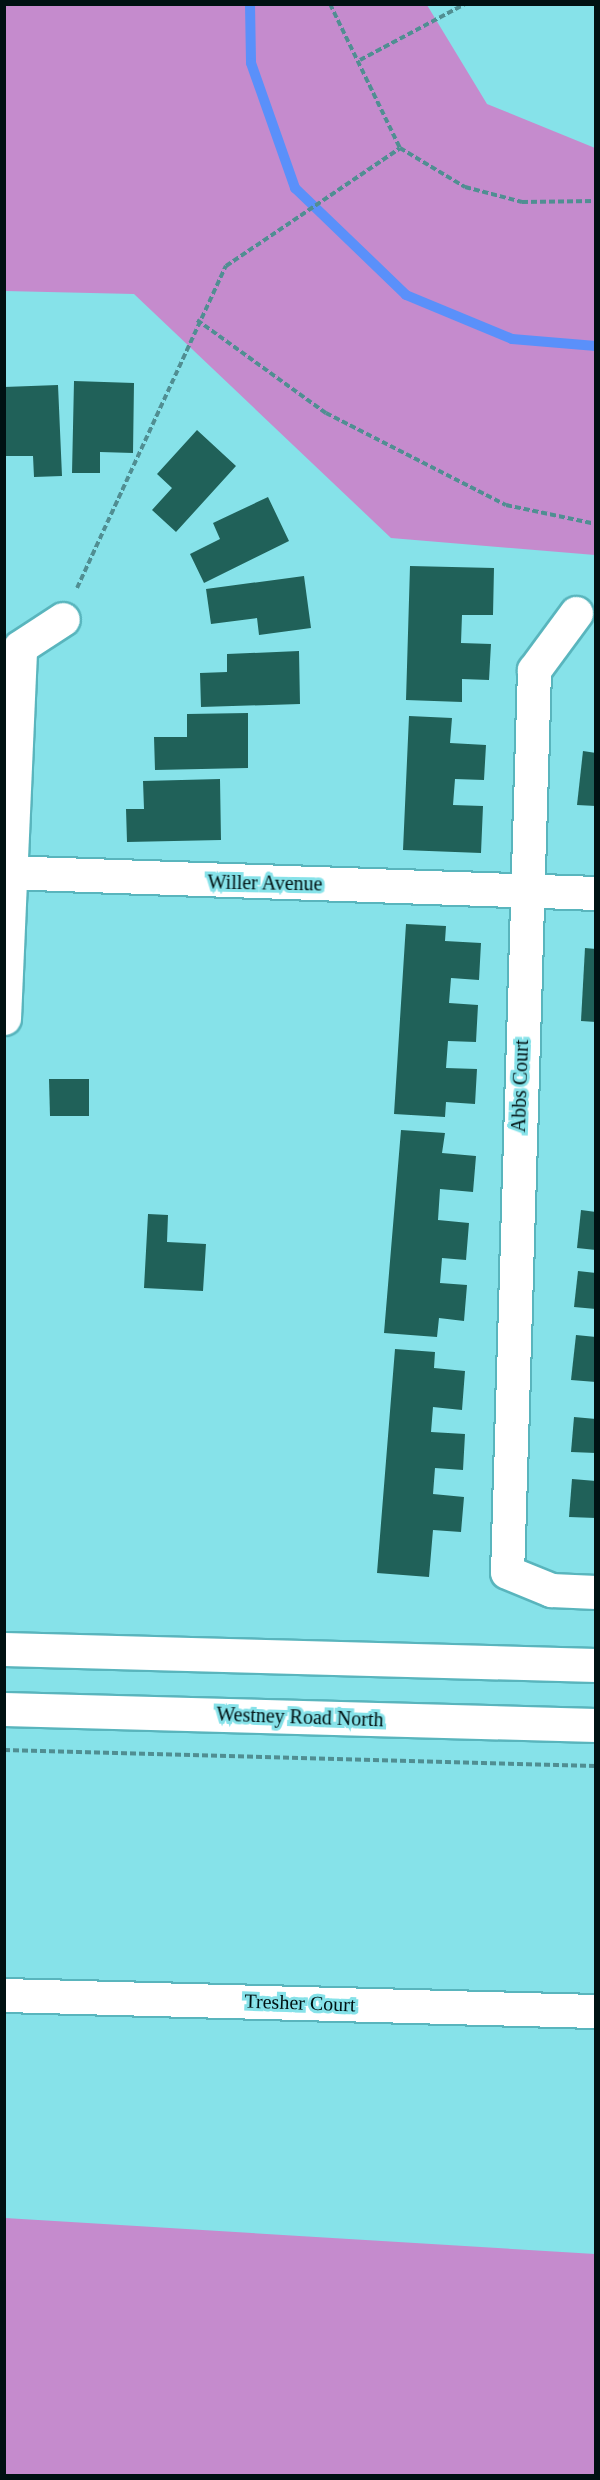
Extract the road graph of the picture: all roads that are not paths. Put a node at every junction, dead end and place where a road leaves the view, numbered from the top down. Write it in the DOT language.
graph roads {
  1 [pos="576,613"];
  2 [pos="63,619"];
  3 [pos="8,874"];
  4 [pos="525,893"];
  5 [pos="596,893"];
  6 [pos="4,1018"];
  7 [pos="596,1592"];
  8 [pos="4,1649"];
  9 [pos="596,1665"];
  10 [pos="4,1708"];
  11 [pos="596,1725"];
  12 [pos="4,1995"];
  13 [pos="596,2011"];
  1 -- 4 [label="street, Abbs Court"];
  2 -- 3 [label="street"];
  3 -- 4 [label="street, Willer Avenue"];
  3 -- 6 [label="street"];
  4 -- 5 [label="street, Willer Avenue"];
  4 -- 7 [label="street, Abbs Court"];
  8 -- 9 [label="street"];
  10 -- 11 [label="street, Westney Road North"];
  12 -- 13 [label="street, Tresher Court"];
}
